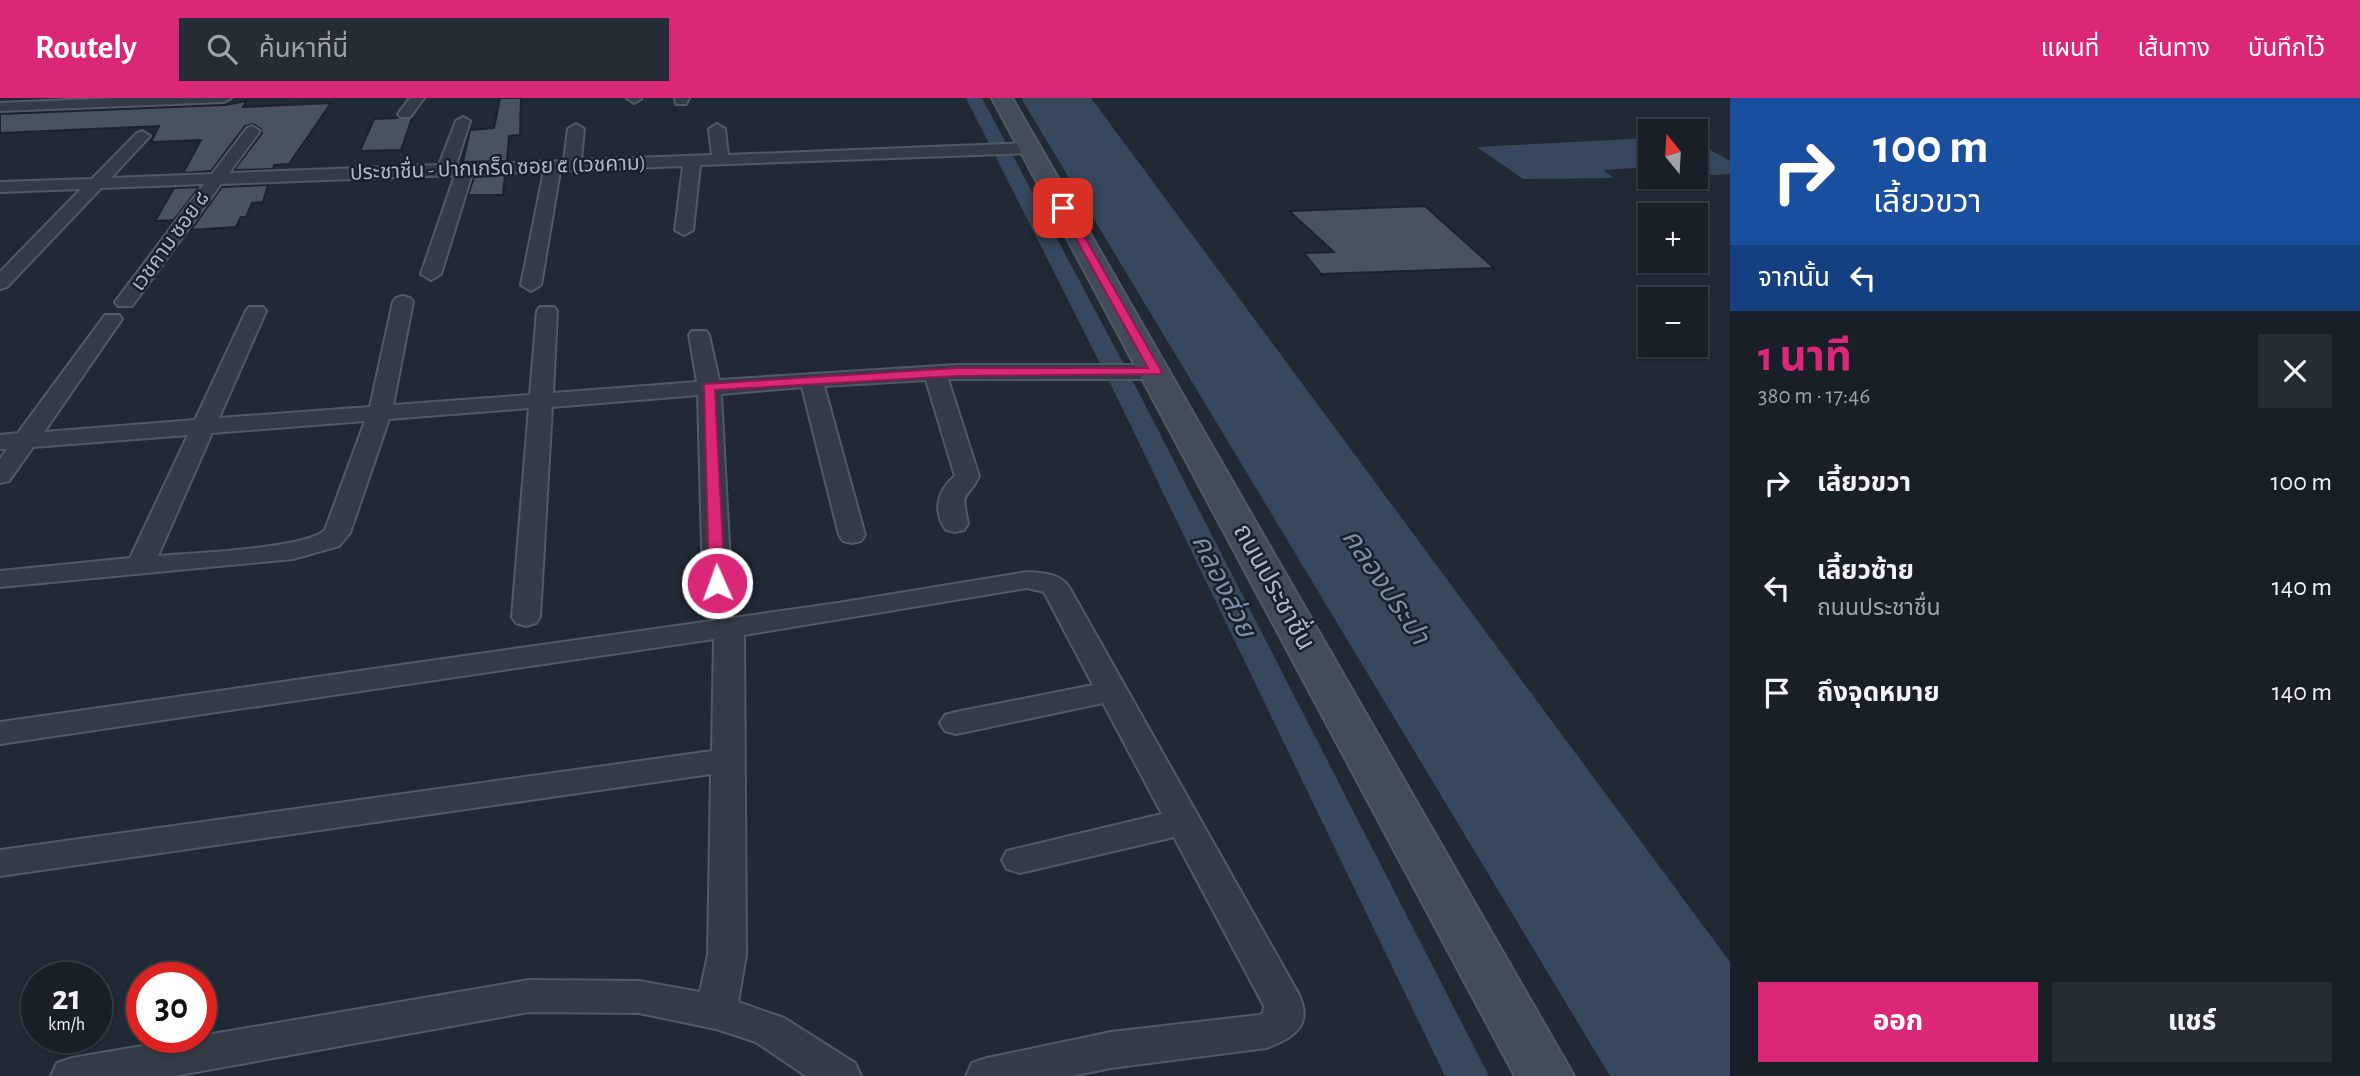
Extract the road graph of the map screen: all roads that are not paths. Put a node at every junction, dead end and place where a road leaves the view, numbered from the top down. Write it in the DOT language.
graph roads {
  1 [pos="224,98"];
  2 [pos="417,98"];
  3 [pos="1002,98"];
  4 [pos="0,107"];
  5 [pos="405,114"];
  6 [pos="463,121"];
  7 [pos="718,129"];
  8 [pos="576,130"];
  9 [pos="252,131"];
  10 [pos="142,136"];
  11 [pos="1015,149"];
  12 [pos="721,160"];
  13 [pos="692,161"];
  14 [pos="572,165"];
  15 [pos="553,166"];
  16 [pos="465,169"];
  17 [pos="446,170"];
  18 [pos="215,180"];
  19 [pos="95,184"];
  20 [pos="0,187"];
  21 [pos="684,230"];
  22 [pos="431,274"];
  23 [pos="0,283"];
  24 [pos="531,285"];
  25 [pos="403,302"];
  26 [pos="547,311"];
  27 [pos="256,312"];
  28 [pos="699,335"];
  29 [pos="1149,372"];
  30 [pos="935,373"];
  31 [pos="811,380"];
  32 [pos="709,387"];
  33 [pos="543,400"];
  34 [pos="380,413"];
  35 [pos="202,426"];
  36 [pos="24,440"];
  37 [pos="0,442"];
  38 [pos="0,476"];
  39 [pos="955,524"];
  40 [pos="852,535"];
  41 [pos="140,566"];
  42 [pos="0,579"];
  43 [pos="717,583"];
  44 [pos="526,617"];
  45 [pos="729,628"];
  46 [pos="1112,691"];
  47 [pos="956,723"];
  48 [pos="0,733"];
  49 [pos="728,760"];
  50 [pos="1184,822"];
  51 [pos="1020,860"];
  52 [pos="0,863"];
  53 [pos="716,1012"];
  54 [pos="72,1076"];
  55 [pos="840,1076"];
  56 [pos="987,1076"];
  57 [pos="1545,1076"];
  1 -- 4 [label="street"];
  2 -- 5 [label="street"];
  3 -- 11 [label="main road, ถนนประชาชื่น"];
  6 -- 17 [label="street"];
  7 -- 12 [label="street"];
  8 -- 14 [label="street"];
  9 -- 18 [label="street, เวชคาม ซอย ๘"];
  10 -- 19 [label="street"];
  11 -- 12 [label="street, ประชาชื่น - ปากเกร็ด ซอย ๕ (เวชคาม)"];
  11 -- 29 [label="main road, ถนนประชาชื่น"];
  12 -- 13 [label="street, ประชาชื่น - ปากเกร็ด ซอย ๕ (เวชคาม)"];
  13 -- 14 [label="street, ประชาชื่น - ปากเกร็ด ซอย ๕ (เวชคาม)"];
  13 -- 21 [label="street"];
  14 -- 15 [label="street, ประชาชื่น - ปากเกร็ด ซอย ๕ (เวชคาม)"];
  15 -- 16 [label="street, ประชาชื่น - ปากเกร็ด ซอย ๕ (เวชคาม)"];
  15 -- 24 [label="street"];
  16 -- 17 [label="street, ประชาชื่น - ปากเกร็ด ซอย ๕ (เวชคาม)"];
  16 -- 22 [label="street"];
  17 -- 18 [label="street, ประชาชื่น - ปากเกร็ด ซอย ๕ (เวชคาม)"];
  18 -- 19 [label="street, ประชาชื่น - ปากเกร็ด ซอย ๕ (เวชคาม)"];
  18 -- 36 [label="street, เวชคาม ซอย ๘"];
  19 -- 20 [label="street, ประชาชื่น - ปากเกร็ด ซอย ๕ (เวชคาม)"];
  19 -- 23 [label="street"];
  25 -- 34 [label="street"];
  26 -- 33 [label="street"];
  27 -- 35 [label="street"];
  28 -- 32 [label="street"];
  29 -- 30 [label="street"];
  29 -- 57 [label="main road, ถนนประชาชื่น"];
  30 -- 31 [label="street"];
  30 -- 39 [label="street"];
  31 -- 32 [label="street"];
  31 -- 40 [label="street"];
  32 -- 33 [label="street"];
  32 -- 43 [label="street"];
  33 -- 34 [label="street"];
  33 -- 44 [label="street"];
  34 -- 35 [label="street"];
  34 -- 41 [label="street"];
  35 -- 36 [label="street"];
  35 -- 41 [label="street"];
  36 -- 37 [label="street"];
  36 -- 38 [label="street, เวชคาม ซอย ๘"];
  41 -- 42 [label="street"];
  45 -- 46 [label="street"];
  45 -- 48 [label="street"];
  45 -- 49 [label="street"];
  46 -- 47 [label="street"];
  46 -- 50 [label="street"];
  49 -- 52 [label="street"];
  49 -- 53 [label="street"];
  50 -- 51 [label="street"];
  50 -- 56 [label="street"];
  53 -- 54 [label="street"];
  53 -- 55 [label="street"];
}
